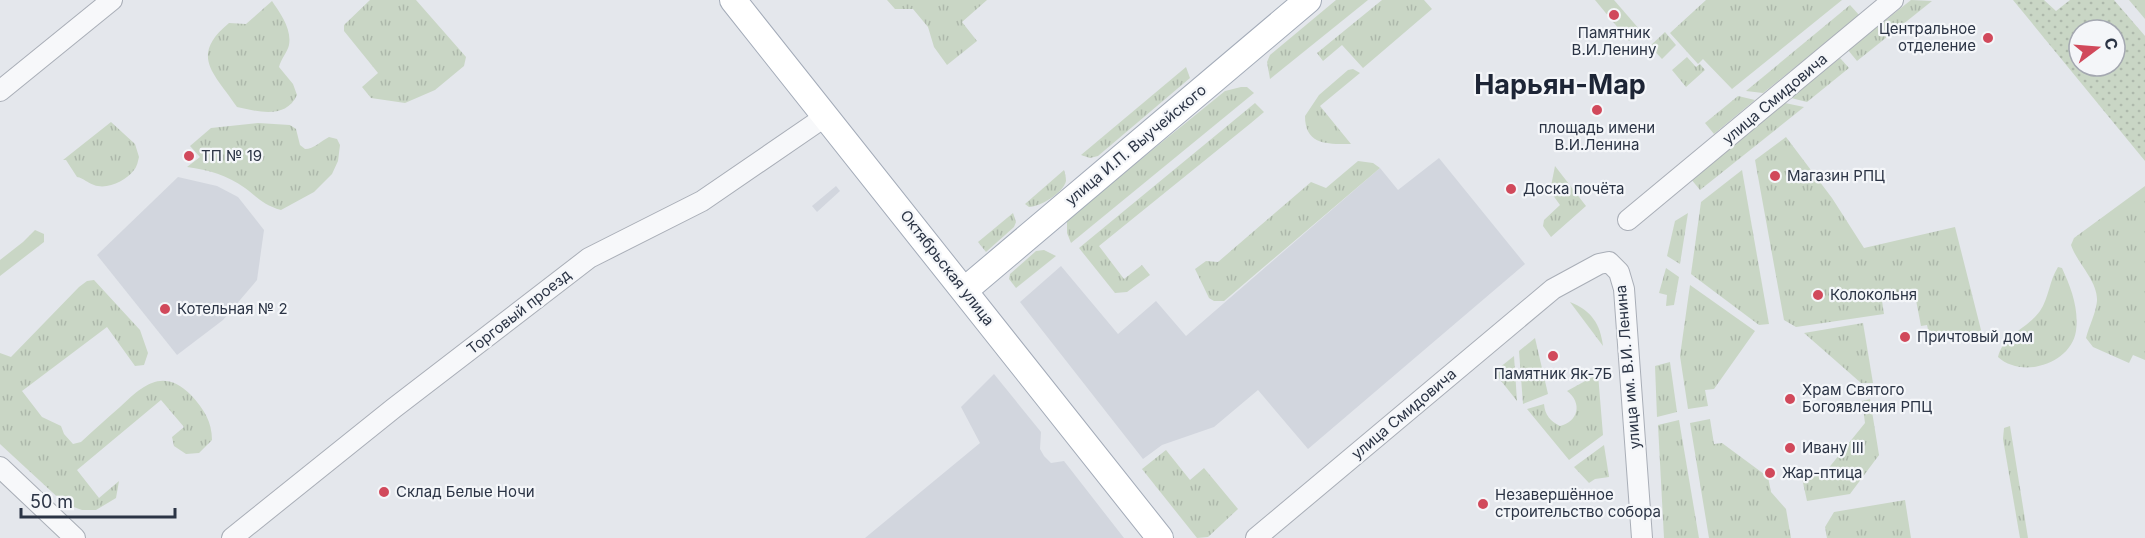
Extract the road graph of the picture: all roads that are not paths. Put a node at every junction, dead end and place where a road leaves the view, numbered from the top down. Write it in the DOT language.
graph roads {
  1 [pos="733,0"];
  2 [pos="1308,0"];
  3 [pos="1893,0"];
  4 [pos="108,1"];
  5 [pos="0,91"];
  6 [pos="826,116"];
  7 [pos="1628,220"];
  8 [pos="1553,289"];
  9 [pos="964,290"];
  10 [pos="0,467"];
  11 [pos="75,538"];
  12 [pos="232,538"];
  13 [pos="1160,538"];
  14 [pos="1256,538"];
  15 [pos="1642,538"];
  1 -- 6 [label="main road, Октябрьская улица"];
  2 -- 9 [label="main road, улица И.П. Выучейского"];
  3 -- 7 [label="street, улица Смидовича"];
  4 -- 5 [label="street"];
  6 -- 9 [label="main road, Октябрьская улица"];
  6 -- 12 [label="street, Торговый проезд"];
  8 -- 14 [label="street, улица Смидовича"];
  8 -- 15 [label="street, улица им. В.И. Ленина"];
  9 -- 13 [label="main road, Октябрьская улица"];
  10 -- 11 [label="street"];
}
